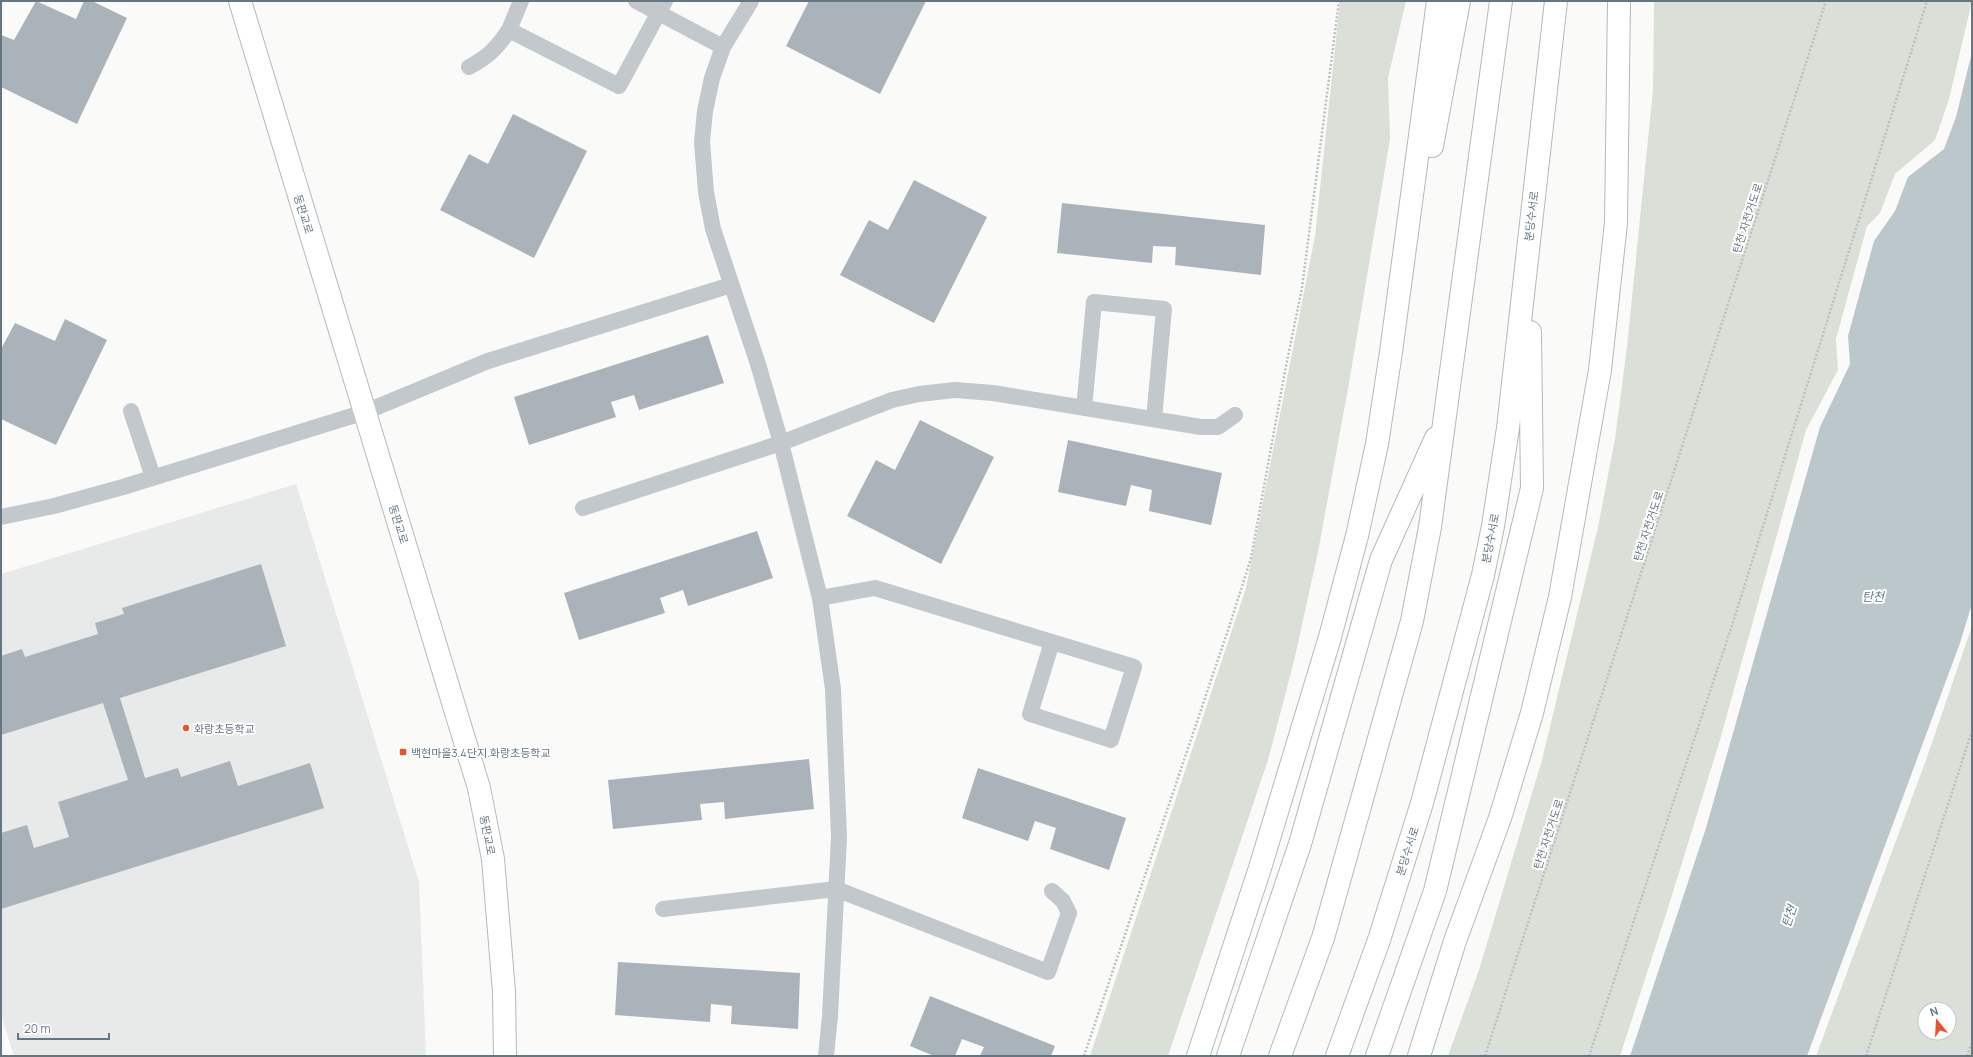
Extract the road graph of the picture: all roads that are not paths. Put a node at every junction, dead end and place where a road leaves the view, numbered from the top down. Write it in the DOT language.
graph roads {
  1 [pos="240,1"];
  2 [pos="521,1"];
  3 [pos="636,1"];
  4 [pos="751,1"];
  5 [pos="1438,1"];
  6 [pos="1459,1"];
  7 [pos="1501,1"];
  8 [pos="1556,1"];
  9 [pos="1618,3"];
  10 [pos="662,7"];
  11 [pos="509,30"];
  12 [pos="723,47"];
  13 [pos="469,67"];
  14 [pos="1409,207"];
  15 [pos="1529,235"];
  16 [pos="731,285"];
  17 [pos="1084,408"];
  18 [pos="131,411"];
  19 [pos="365,412"];
  20 [pos="1235,415"];
  21 [pos="1446,415"];
  22 [pos="1154,419"];
  23 [pos="781,443"];
  24 [pos="152,477"];
  25 [pos="583,508"];
  26 [pos="1,517"];
  27 [pos="820,598"];
  28 [pos="1052,642"];
  29 [pos="836,889"];
  30 [pos="1052,891"];
  31 [pos="663,909"];
  32 [pos="505,1056"];
  33 [pos="826,1056"];
  34 [pos="1198,1056"];
  35 [pos="1228,1056"];
  36 [pos="1280,1056"];
  37 [pos="1337,1056"];
  38 [pos="1377,1056"];
  39 [pos="1418,1056"];
  1 -- 19 [label="main road, 동판교로"];
  2 -- 11 [label="lane"];
  3 -- 10 [label="lane"];
  4 -- 12 [label="lane"];
  5 -- 14 [label="main road"];
  6 -- 14 [label="main road"];
  7 -- 21 [label="main road"];
  8 -- 15 [label="main road, 분당수서로"];
  9 -- 39 [label="main road"];
  10 -- 11 [label="lane"];
  10 -- 12 [label="lane"];
  11 -- 13 [label="lane"];
  12 -- 16 [label="lane"];
  14 -- 34 [label="main road"];
  15 -- 37 [label="main road, 분당수서로"];
  15 -- 38 [label="main road"];
  16 -- 19 [label="lane"];
  16 -- 23 [label="lane"];
  17 -- 22 [label="lane"];
  17 -- 22 [label="lane"];
  17 -- 23 [label="lane"];
  18 -- 24 [label="lane"];
  19 -- 24 [label="lane"];
  19 -- 32 [label="main road, 동판교로"];
  20 -- 22 [label="lane"];
  21 -- 35 [label="main road"];
  21 -- 36 [label="main road"];
  23 -- 25 [label="lane"];
  23 -- 27 [label="lane"];
  24 -- 26 [label="lane"];
  27 -- 28 [label="lane"];
  27 -- 29 [label="lane"];
  28 -- 28 [label="lane"];
  29 -- 30 [label="lane"];
  29 -- 31 [label="lane"];
  29 -- 33 [label="lane"];
}
